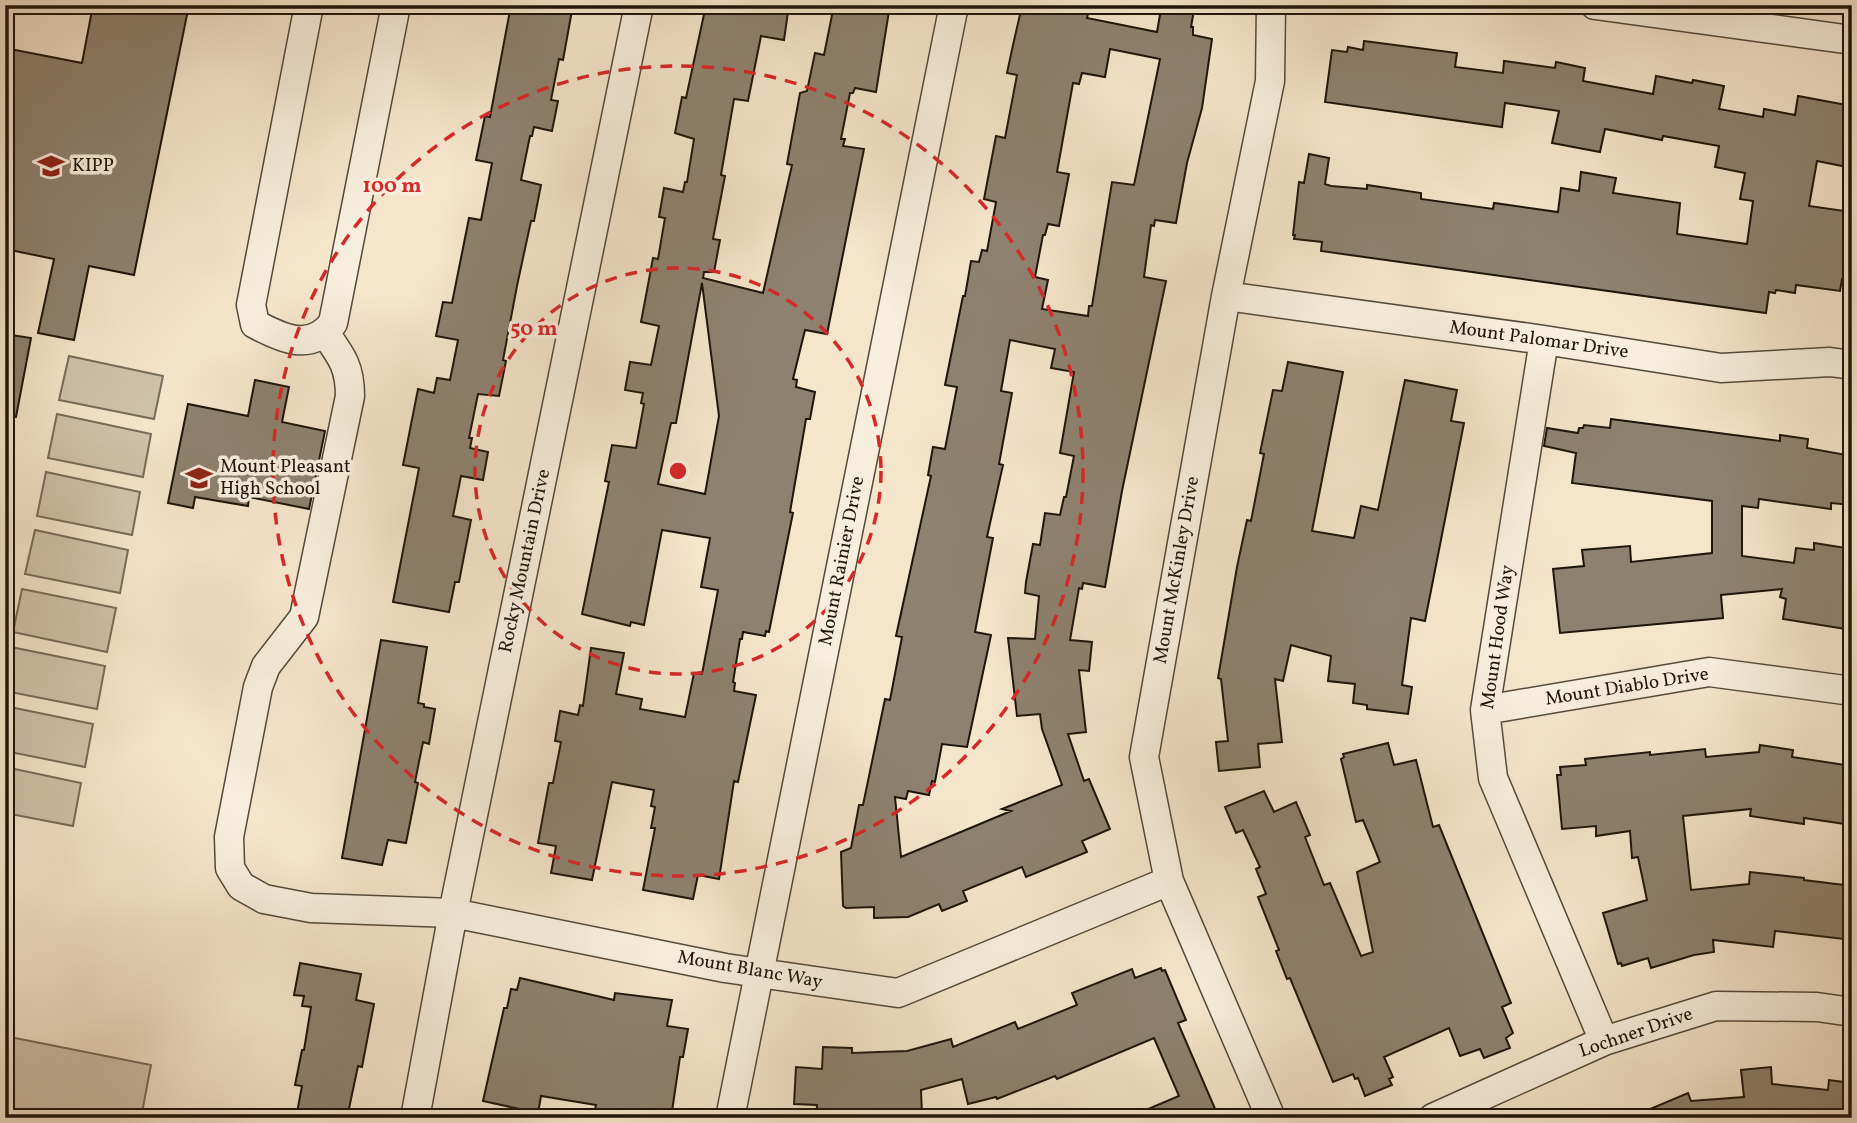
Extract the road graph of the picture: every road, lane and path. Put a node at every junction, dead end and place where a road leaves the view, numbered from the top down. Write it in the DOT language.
graph roads {
  1 [pos="309,5"];
  2 [pos="396,5"];
  3 [pos="639,5"];
  4 [pos="954,5"];
  5 [pos="1271,5"];
  6 [pos="1595,5"];
  7 [pos="1852,40"];
  8 [pos="1226,296"];
  9 [pos="325,333"];
  10 [pos="1544,340"];
  11 [pos="1852,365"];
  12 [pos="1852,691"];
  13 [pos="1485,710"];
  14 [pos="1169,881"];
  15 [pos="453,913"];
  16 [pos="758,972"];
  17 [pos="1852,1012"];
  18 [pos="1604,1041"];
  19 [pos="415,1118"];
  20 [pos="730,1118"];
  21 [pos="1271,1118"];
  22 [pos="1433,1118"];
  1 -- 9 [label="street"];
  2 -- 9 [label="street"];
  3 -- 15 [label="street, Rocky Mountain Drive"];
  4 -- 16 [label="street, Mount Rainier Drive"];
  5 -- 8 [label="street, Mount McKinley Drive"];
  6 -- 7 [label="street"];
  8 -- 10 [label="street, Mount Palomar Drive"];
  8 -- 14 [label="street, Mount McKinley Drive"];
  9 -- 15 [label="street, Mount Blanc Way"];
  10 -- 11 [label="street, Mount Palomar Drive"];
  10 -- 13 [label="street, Mount Hood Way"];
  12 -- 13 [label="street, Mount Diablo Drive"];
  13 -- 18 [label="street, Mount Hood Way"];
  14 -- 16 [label="street, Mount Blanc Way"];
  14 -- 21 [label="street, Mount McKinley Drive"];
  15 -- 16 [label="street, Mount Blanc Way"];
  15 -- 19 [label="street, Rocky Mountain Drive"];
  16 -- 20 [label="street, Mount Rainier Drive"];
  17 -- 18 [label="street, Lochner Drive"];
  18 -- 22 [label="street, Lochner Drive"];
}
